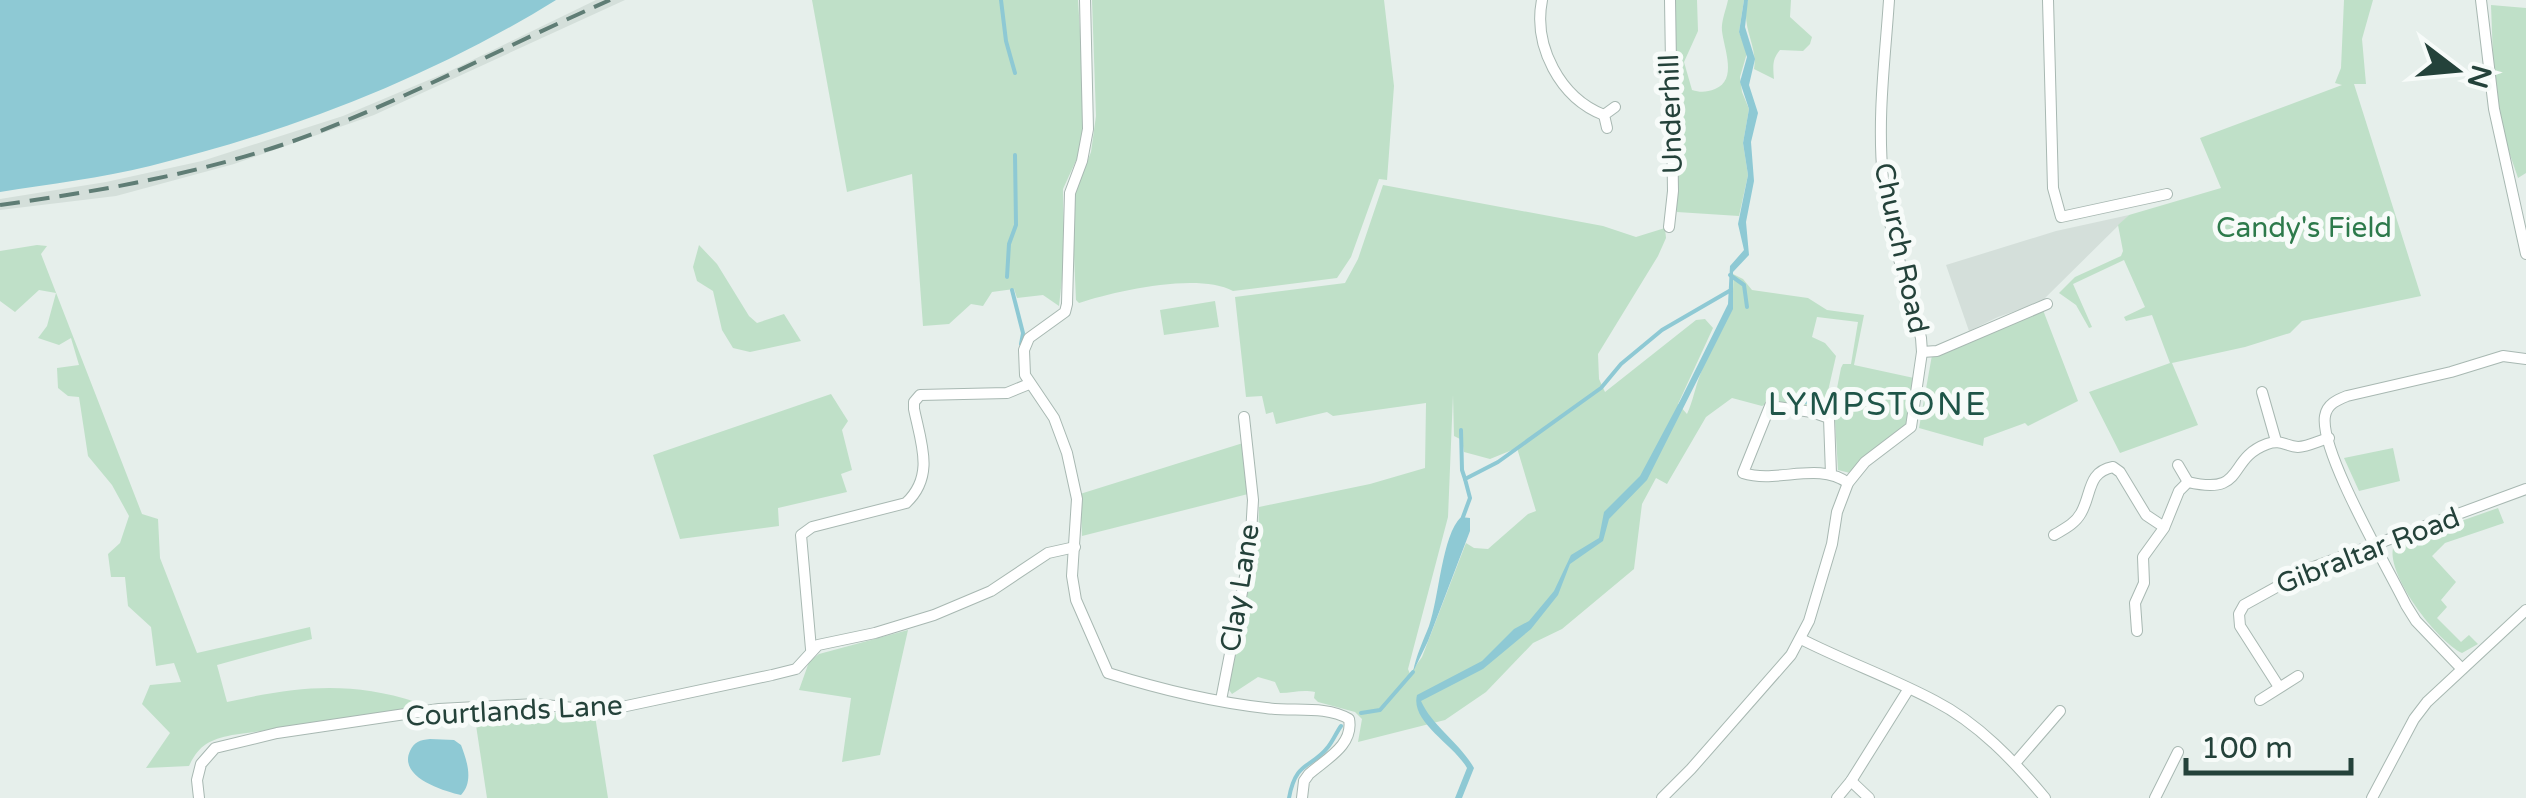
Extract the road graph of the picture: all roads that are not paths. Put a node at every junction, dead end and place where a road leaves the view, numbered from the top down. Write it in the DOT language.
graph roads {
  1 [pos="1085,0"];
  2 [pos="1542,0"];
  3 [pos="1670,0"];
  4 [pos="1889,0"];
  5 [pos="2048,0"];
  6 [pos="2480,0"];
  7 [pos="1615,106"];
  8 [pos="1604,114"];
  9 [pos="1607,128"];
  10 [pos="2167,194"];
  11 [pos="1669,228"];
  12 [pos="2526,254"];
  13 [pos="2046,304"];
  14 [pos="1922,352"];
  15 [pos="2526,359"];
  16 [pos="1029,384"];
  17 [pos="2262,392"];
  18 [pos="1244,417"];
  19 [pos="2330,438"];
  20 [pos="2276,442"];
  21 [pos="2178,465"];
  22 [pos="1832,474"];
  23 [pos="2188,482"];
  24 [pos="1848,483"];
  25 [pos="2526,488"];
  26 [pos="2164,528"];
  27 [pos="2054,535"];
  28 [pos="2375,543"];
  29 [pos="1075,547"];
  30 [pos="2526,610"];
  31 [pos="2136,631"];
  32 [pos="1800,639"];
  33 [pos="812,649"];
  34 [pos="2461,668"];
  35 [pos="2298,676"];
  36 [pos="2279,687"];
  37 [pos="1908,690"];
  38 [pos="1221,700"];
  39 [pos="2260,700"];
  40 [pos="2060,711"];
  41 [pos="2178,752"];
  42 [pos="2016,762"];
  43 [pos="1851,781"];
  44 [pos="199,798"];
  45 [pos="1302,798"];
  46 [pos="1662,798"];
  47 [pos="1837,798"];
  48 [pos="1869,798"];
  49 [pos="2045,798"];
  50 [pos="2155,798"];
  51 [pos="2372,798"];
  1 -- 16 [label="street"];
  2 -- 8 [label="street"];
  3 -- 11 [label="street, Underhill"];
  4 -- 14 [label="street, Church Road"];
  5 -- 10 [label="street"];
  6 -- 12 [label="street"];
  7 -- 8 [label="street"];
  8 -- 9 [label="street"];
  13 -- 14 [label="street"];
  14 -- 24 [label="street, Church Road"];
  15 -- 19 [label="street"];
  16 -- 29 [label="street"];
  16 -- 33 [label="street"];
  17 -- 20 [label="street"];
  18 -- 38 [label="street, Clay Lane"];
  19 -- 20 [label="street"];
  19 -- 28 [label="street"];
  20 -- 23 [label="street"];
  21 -- 23 [label="street"];
  22 -- 22 [label="street"];
  22 -- 24 [label="street"];
  23 -- 26 [label="street"];
  24 -- 32 [label="street, Church Road"];
  25 -- 28 [label="street, Gibraltar Road"];
  26 -- 27 [label="street"];
  26 -- 31 [label="street"];
  28 -- 34 [label="street"];
  28 -- 36 [label="street, Gibraltar Road"];
  29 -- 33 [label="street, Courtlands Lane"];
  29 -- 38 [label="street"];
  30 -- 34 [label="street"];
  32 -- 37 [label="street"];
  32 -- 46 [label="street, Church Road"];
  33 -- 44 [label="street, Courtlands Lane"];
  34 -- 51 [label="street"];
  35 -- 36 [label="street"];
  36 -- 39 [label="street"];
  37 -- 42 [label="street"];
  37 -- 43 [label="street"];
  38 -- 45 [label="street"];
  40 -- 42 [label="street"];
  41 -- 50 [label="street"];
  42 -- 49 [label="street"];
  43 -- 47 [label="street"];
  43 -- 48 [label="street"];
}
